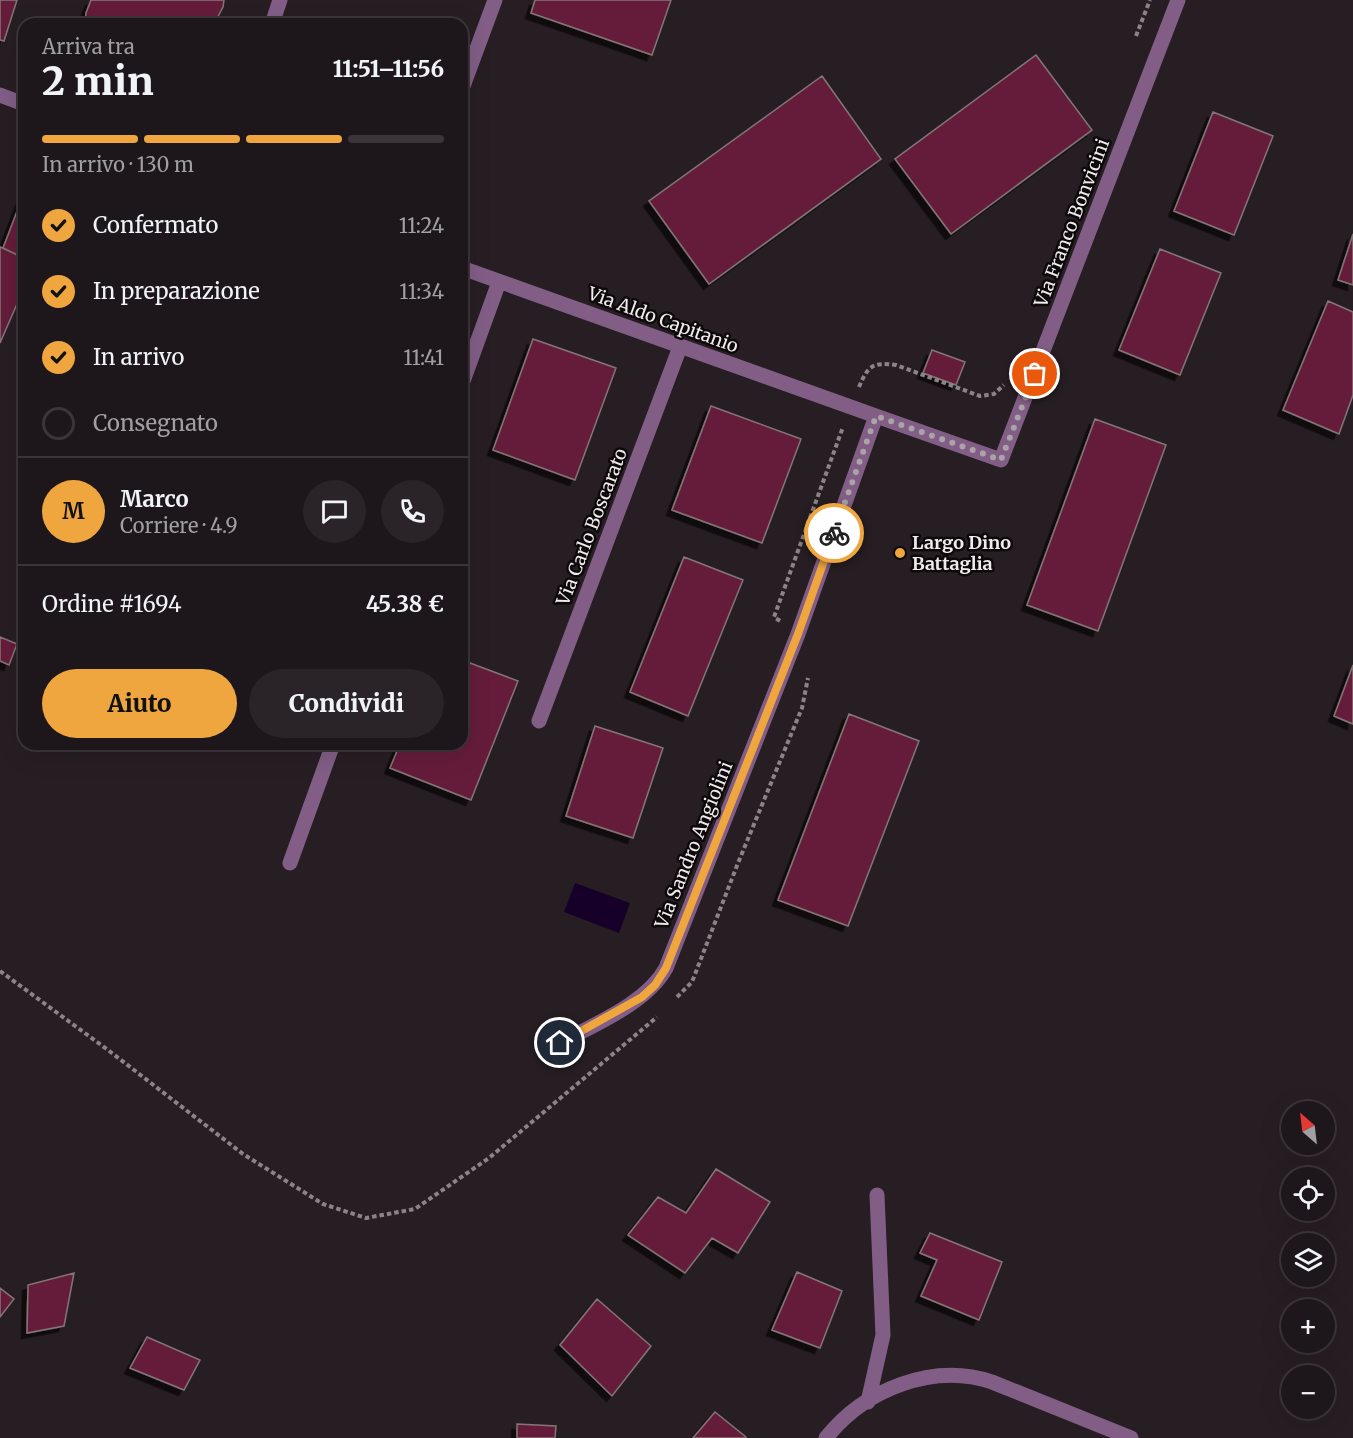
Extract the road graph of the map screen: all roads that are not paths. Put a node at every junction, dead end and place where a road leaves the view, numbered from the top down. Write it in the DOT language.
graph roads {
  1 [pos="280,0"];
  2 [pos="495,0"];
  3 [pos="1178,0"];
  4 [pos="274,18"];
  5 [pos="468,73"];
  6 [pos="0,95"];
  7 [pos="18,102"];
  8 [pos="468,270"];
  9 [pos="499,282"];
  10 [pos="680,348"];
  11 [pos="468,367"];
  12 [pos="876,416"];
  13 [pos="539,721"];
  14 [pos="331,750"];
  15 [pos="290,863"];
  16 [pos="560,1043"];
  17 [pos="877,1195"];
  18 [pos="868,1402"];
  19 [pos="826,1438"];
  20 [pos="1131,1438"];
  1 -- 4 [label="street"];
  2 -- 5 [label="street"];
  3 -- 12 [label="street, Via Franco Bonvicini"];
  6 -- 7 [label="street"];
  8 -- 9 [label="street, Via Aldo Capitanio"];
  9 -- 10 [label="street, Via Aldo Capitanio"];
  9 -- 11 [label="street"];
  10 -- 12 [label="street, Via Aldo Capitanio"];
  10 -- 13 [label="street, Via Carlo Boscarato"];
  12 -- 16 [label="street, Via Sandro Angiolini"];
  14 -- 15 [label="street"];
  17 -- 18 [label="street"];
  18 -- 19 [label="street"];
  18 -- 20 [label="street"];
}
